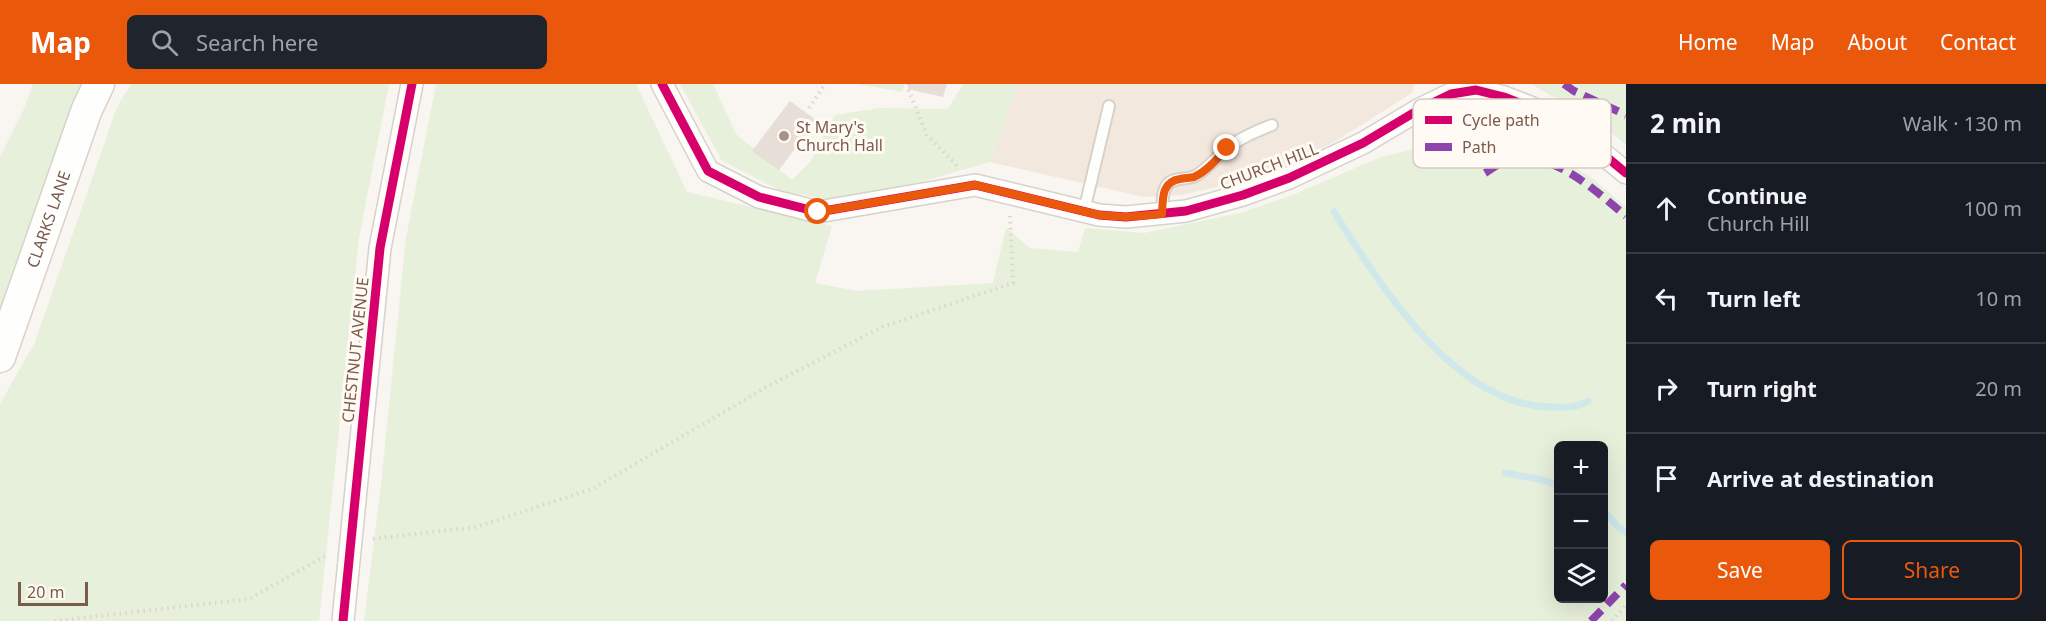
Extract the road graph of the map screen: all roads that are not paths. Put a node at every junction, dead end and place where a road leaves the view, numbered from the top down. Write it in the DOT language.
graph roads {
  1 [pos="99,84"];
  2 [pos="412,84"];
  3 [pos="662,84"];
  4 [pos="1441,99"];
  5 [pos="1509,99"];
  6 [pos="1109,106"];
  7 [pos="1413,113"];
  8 [pos="1272,125"];
  9 [pos="1611,161"];
  10 [pos="1626,173"];
  11 [pos="1084,211"];
  12 [pos="1162,214"];
  13 [pos="0,357"];
  14 [pos="343,621"];
  1 -- 13 [label="main road, CLARKS LANE"];
  2 -- 14 [label="street, CHESTNUT AVENUE"];
  3 -- 11 [label="street, CHURCH HILL"];
  4 -- 5 [label="street, CHURCH HILL"];
  6 -- 11 [label="lane"];
  7 -- 12 [label="street, CHURCH HILL"];
  8 -- 12 [label="lane"];
  9 -- 10 [label="street, CHURCH HILL"];
  11 -- 12 [label="street, CHURCH HILL"];
}
